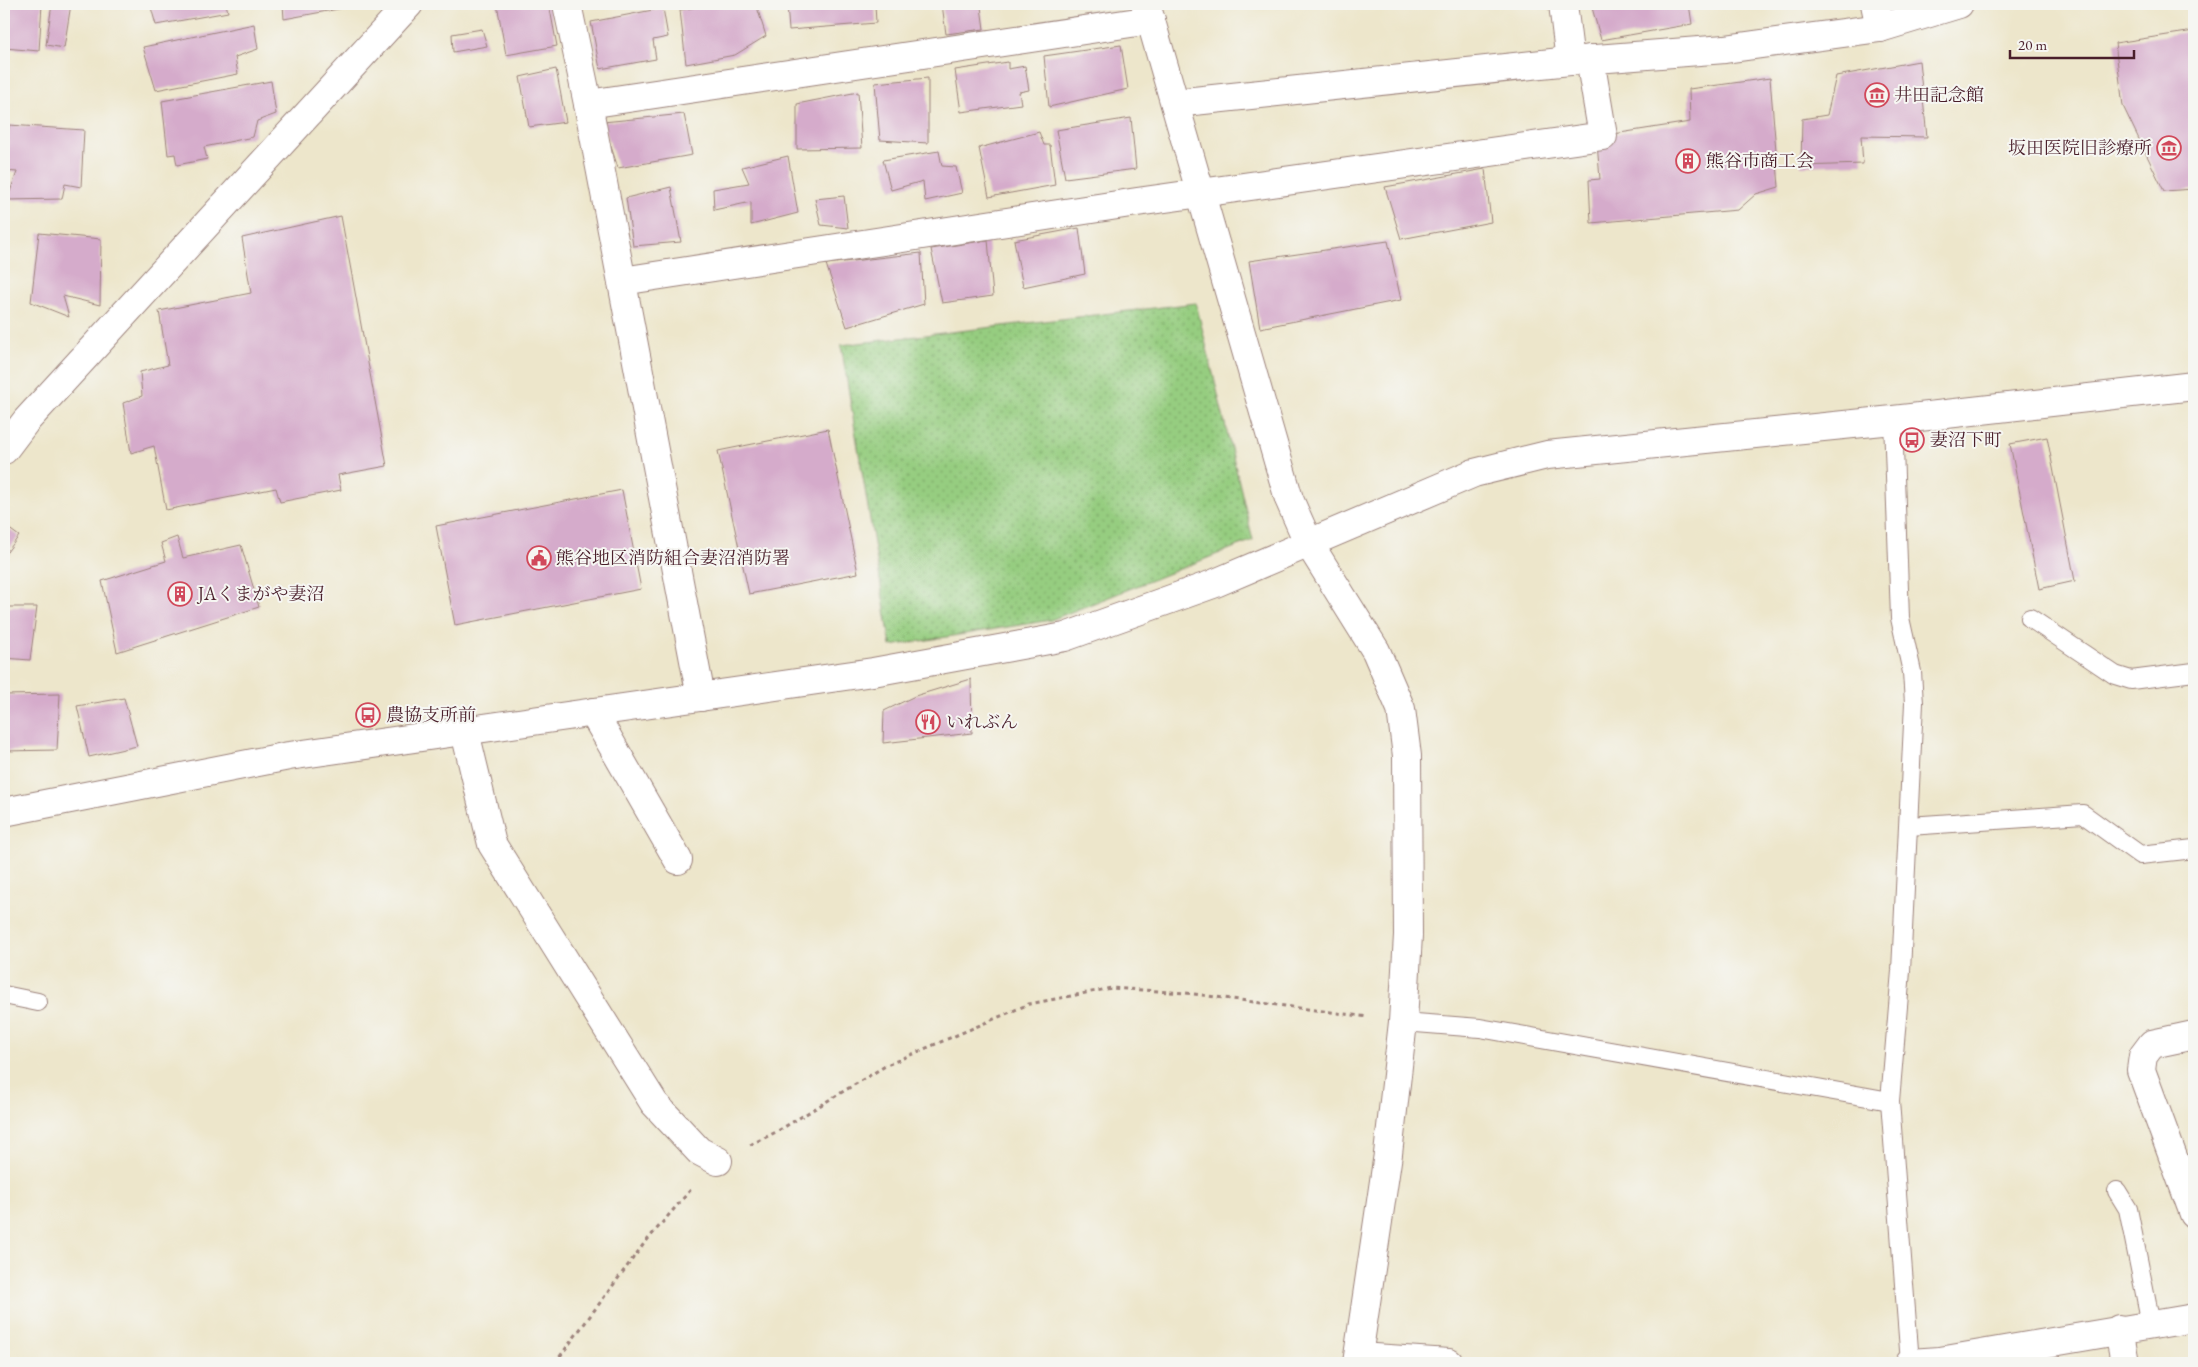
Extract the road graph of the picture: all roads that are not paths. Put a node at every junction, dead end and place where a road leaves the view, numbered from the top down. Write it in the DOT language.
graph roads {
  1 [pos="409,4"];
  2 [pos="567,4"];
  3 [pos="1563,4"];
  4 [pos="1959,4"];
  5 [pos="1148,12"];
  6 [pos="1877,16"];
  7 [pos="1580,60"];
  8 [pos="1175,102"];
  9 [pos="588,104"];
  10 [pos="1200,192"];
  11 [pos="622,281"];
  12 [pos="2194,386"];
  13 [pos="1893,420"];
  14 [pos="4,450"];
  15 [pos="1308,542"];
  16 [pos="2030,618"];
  17 [pos="2194,672"];
  18 [pos="701,697"];
  19 [pos="594,712"];
  20 [pos="465,732"];
  21 [pos="4,812"];
  22 [pos="1909,826"];
  23 [pos="2194,848"];
  24 [pos="678,860"];
  25 [pos="4,994"];
  26 [pos="38,1002"];
  27 [pos="1403,1022"];
  28 [pos="2194,1035"];
  29 [pos="1890,1101"];
  30 [pos="718,1161"];
  31 [pos="2117,1191"];
  32 [pos="2194,1214"];
  33 [pos="2194,1318"];
  34 [pos="2151,1324"];
  35 [pos="2119,1329"];
  36 [pos="1358,1360"];
  37 [pos="1449,1363"];
  38 [pos="1910,1363"];
  39 [pos="2125,1363"];
  1 -- 14 [label="street"];
  2 -- 9 [label="street"];
  3 -- 7 [label="street"];
  4 -- 6 [label="street"];
  5 -- 8 [label="street"];
  5 -- 9 [label="street"];
  6 -- 7 [label="street"];
  7 -- 8 [label="street"];
  7 -- 10 [label="street"];
  8 -- 10 [label="street"];
  9 -- 11 [label="street"];
  10 -- 11 [label="street"];
  10 -- 15 [label="street"];
  11 -- 18 [label="street"];
  12 -- 13 [label="street"];
  13 -- 15 [label="street"];
  13 -- 22 [label="lane"];
  15 -- 18 [label="street"];
  15 -- 27 [label="street"];
  16 -- 17 [label="lane"];
  18 -- 19 [label="street"];
  19 -- 20 [label="street"];
  19 -- 24 [label="street"];
  20 -- 21 [label="street"];
  20 -- 30 [label="street"];
  22 -- 23 [label="lane"];
  22 -- 29 [label="lane"];
  25 -- 26 [label="lane"];
  27 -- 29 [label="lane"];
  27 -- 36 [label="street"];
  28 -- 32 [label="street"];
  29 -- 38 [label="lane"];
  31 -- 34 [label="lane"];
  33 -- 34 [label="street"];
  34 -- 35 [label="street"];
  35 -- 38 [label="street"];
  35 -- 39 [label="street"];
  36 -- 37 [label="street"];
}
